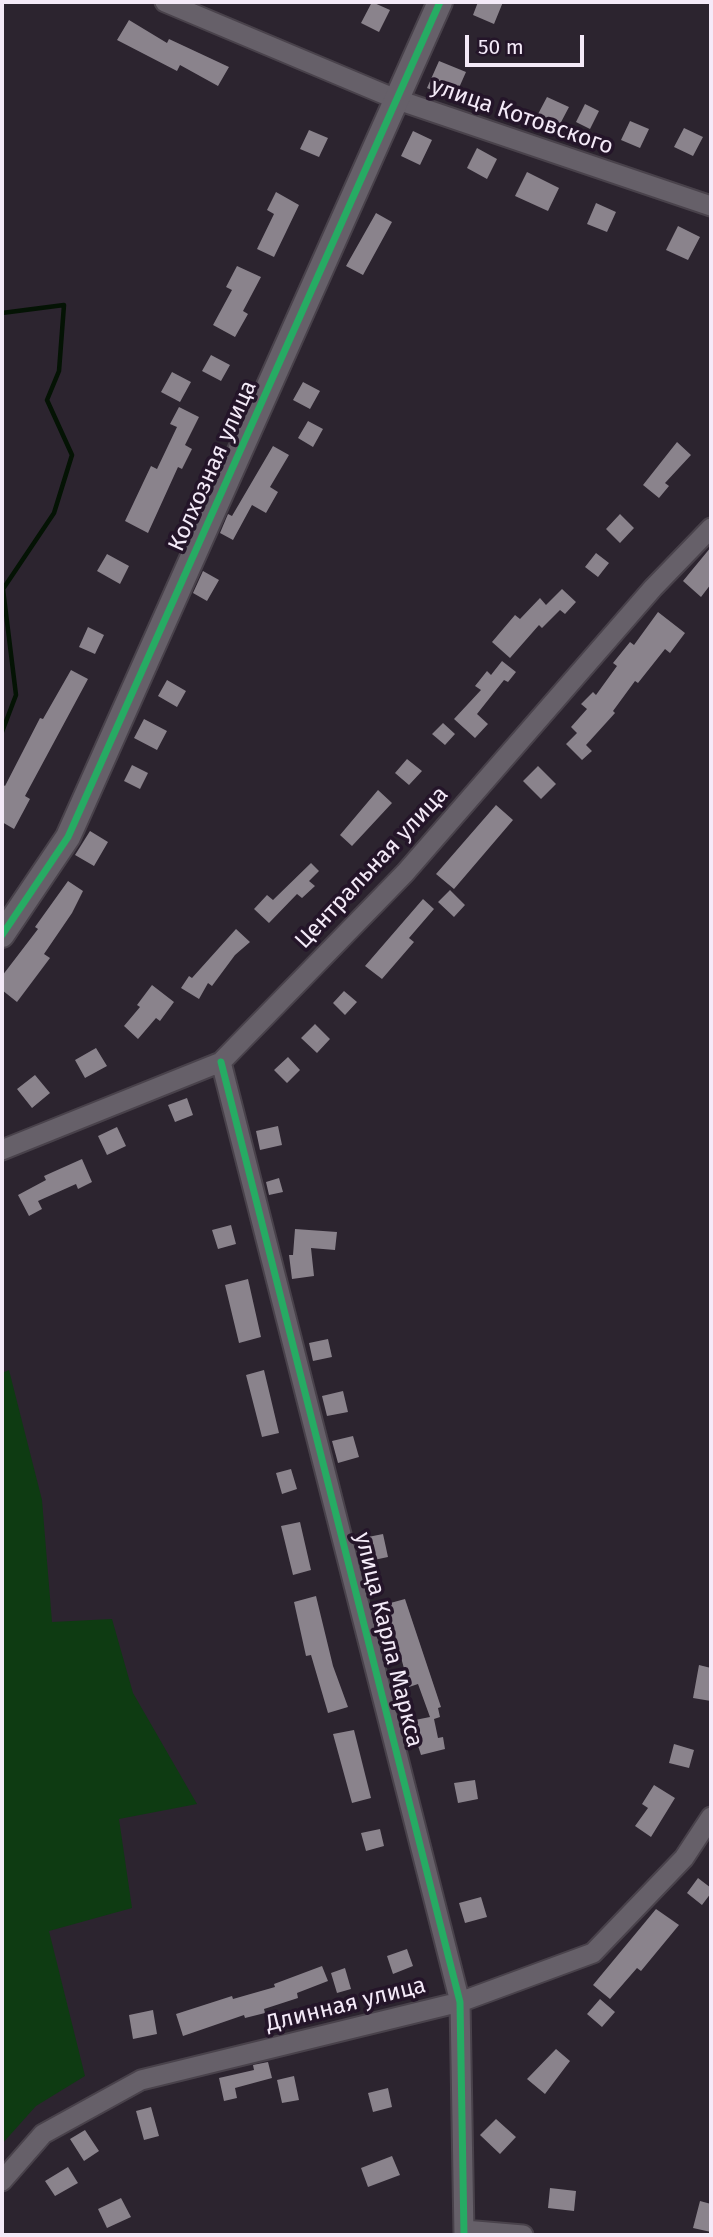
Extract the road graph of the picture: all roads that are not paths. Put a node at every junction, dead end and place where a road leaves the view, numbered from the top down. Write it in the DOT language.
graph roads {
  1 [pos="165,2"];
  2 [pos="440,2"];
  3 [pos="398,100"];
  4 [pos="711,206"];
  5 [pos="711,528"];
  6 [pos="2,935"];
  7 [pos="221,1062"];
  8 [pos="2,1150"];
  9 [pos="711,1817"];
  10 [pos="460,2002"];
  11 [pos="2,2181"];
  12 [pos="464,2233"];
  13 [pos="523,2235"];
  1 -- 3 [label="street, улица Котовского"];
  2 -- 3 [label="street, Колхозная улица"];
  3 -- 4 [label="street, улица Котовского"];
  3 -- 6 [label="street, Колхозная улица"];
  5 -- 7 [label="street, Центральная улица"];
  7 -- 8 [label="street, Центральная улица"];
  7 -- 10 [label="street, улица Карла Маркса"];
  9 -- 10 [label="street, Длинная улица"];
  10 -- 11 [label="street, Длинная улица"];
  10 -- 12 [label="street, улица Карла Маркса"];
  12 -- 13 [label="street"];
}
